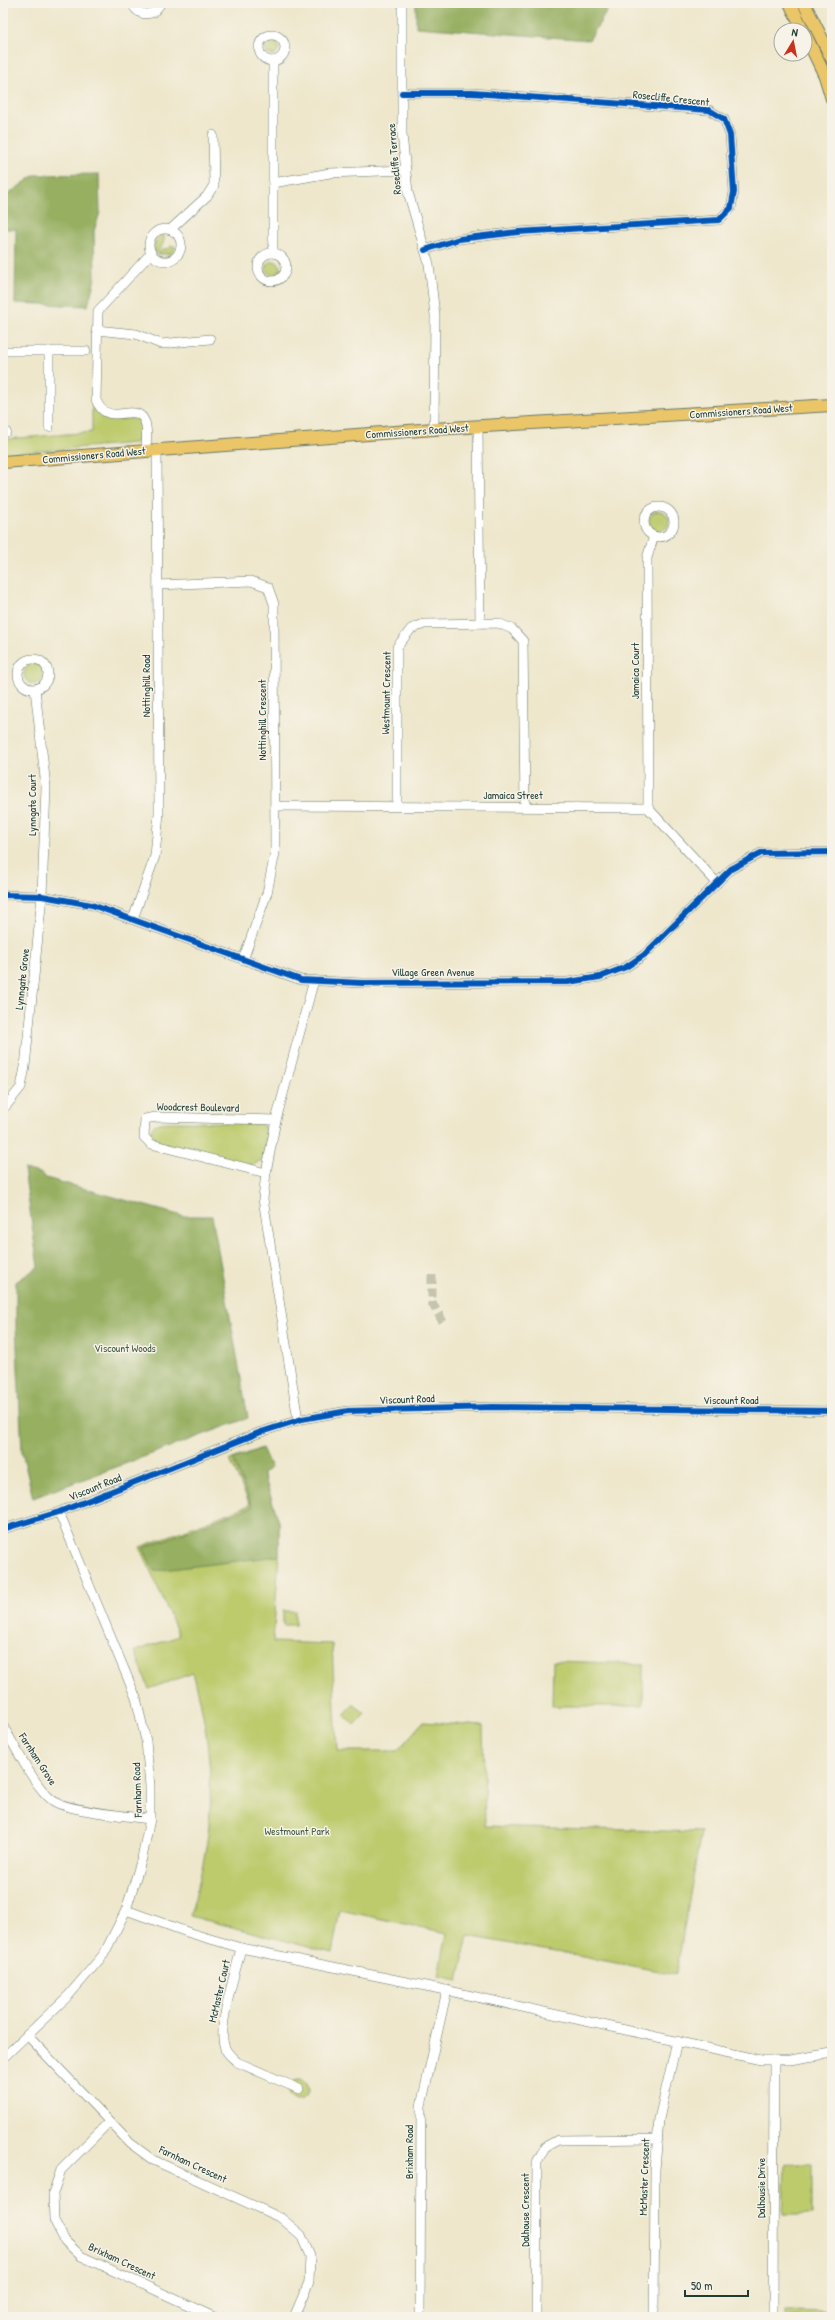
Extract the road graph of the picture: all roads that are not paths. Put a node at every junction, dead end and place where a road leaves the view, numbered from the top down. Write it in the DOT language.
graph roads {
  1 [pos="132,3"];
  2 [pos="161,3"];
  3 [pos="402,3"];
  4 [pos="790,3"];
  5 [pos="804,3"];
  6 [pos="799,22"];
  7 [pos="813,51"];
  8 [pos="832,59"];
  9 [pos="273,61"];
  10 [pos="402,93"];
  11 [pos="832,99"];
  12 [pos="213,135"];
  13 [pos="406,170"];
  14 [pos="273,183"];
  15 [pos="171,229"];
  16 [pos="425,250"];
  17 [pos="151,253"];
  18 [pos="273,253"];
  19 [pos="96,330"];
  20 [pos="210,339"];
  21 [pos="3,351"];
  22 [pos="49,351"];
  23 [pos="86,351"];
  24 [pos="832,405"];
  25 [pos="49,427"];
  26 [pos="478,427"];
  27 [pos="434,430"];
  28 [pos="152,450"];
  29 [pos="3,462"];
  30 [pos="654,536"];
  31 [pos="158,585"];
  32 [pos="480,623"];
  33 [pos="35,689"];
  34 [pos="275,806"];
  35 [pos="397,806"];
  36 [pos="525,807"];
  37 [pos="648,808"];
  38 [pos="832,852"];
  39 [pos="717,883"];
  40 [pos="3,895"];
  41 [pos="42,896"];
  42 [pos="133,919"];
  43 [pos="243,960"];
  44 [pos="314,980"];
  45 [pos="6,1106"];
  46 [pos="276,1120"];
  47 [pos="266,1173"];
  48 [pos="832,1411"];
  49 [pos="298,1420"];
  50 [pos="59,1512"];
  51 [pos="3,1529"];
  52 [pos="3,1726"];
  53 [pos="150,1819"];
  54 [pos="126,1910"];
  55 [pos="241,1948"];
  56 [pos="447,1990"];
  57 [pos="27,2035"];
  58 [pos="677,2041"];
  59 [pos="832,2053"];
  60 [pos="3,2058"];
  61 [pos="774,2060"];
  62 [pos="299,2089"];
  63 [pos="108,2123"];
  64 [pos="658,2139"];
  65 [pos="214,2317"];
  66 [pos="294,2317"];
  67 [pos="420,2317"];
  68 [pos="536,2317"];
  69 [pos="654,2317"];
  70 [pos="773,2317"];
  1 -- 2 [label="street"];
  3 -- 10 [label="street, Rosecliffe Terrace"];
  4 -- 6 [label="main road"];
  5 -- 8 [label="main road"];
  7 -- 11 [label="main road"];
  9 -- 14 [label="street"];
  10 -- 13 [label="street, Rosecliffe Terrace"];
  10 -- 16 [label="street, Rosecliffe Crescent"];
  12 -- 15 [label="street"];
  13 -- 14 [label="street"];
  13 -- 16 [label="street, Rosecliffe Terrace"];
  14 -- 18 [label="street"];
  15 -- 17 [label="street"];
  15 -- 17 [label="street"];
  16 -- 27 [label="street, Rosecliffe Terrace"];
  17 -- 19 [label="street"];
  19 -- 20 [label="street"];
  19 -- 28 [label="street, Nottinghill Road"];
  21 -- 22 [label="street"];
  22 -- 23 [label="street"];
  22 -- 25 [label="street"];
  24 -- 26 [label="main road, Commissioners Road West"];
  26 -- 27 [label="main road, Commissioners Road West"];
  26 -- 32 [label="street"];
  27 -- 28 [label="main road, Commissioners Road West"];
  28 -- 29 [label="main road, Commissioners Road West"];
  28 -- 31 [label="street, Nottinghill Road"];
  30 -- 37 [label="street, Jamaica Court"];
  31 -- 34 [label="street, Nottinghill Crescent"];
  31 -- 42 [label="street, Nottinghill Road"];
  32 -- 35 [label="street, Westmount Crescent"];
  32 -- 36 [label="street, Westmount Crescent"];
  33 -- 41 [label="street, Lynngate Court"];
  34 -- 35 [label="street, Jamaica Street"];
  34 -- 43 [label="street, Nottinghill Crescent"];
  35 -- 36 [label="street, Jamaica Street"];
  36 -- 37 [label="street, Jamaica Street"];
  37 -- 39 [label="street"];
  38 -- 39 [label="street, Village Green Avenue"];
  39 -- 44 [label="street, Village Green Avenue"];
  40 -- 41 [label="street, Village Green Avenue"];
  41 -- 42 [label="street, Village Green Avenue"];
  41 -- 45 [label="street, Lynngate Grove"];
  42 -- 43 [label="street, Village Green Avenue"];
  43 -- 44 [label="street, Village Green Avenue"];
  44 -- 46 [label="street"];
  46 -- 47 [label="street"];
  46 -- 47 [label="street, Woodcrest Boulevard"];
  47 -- 49 [label="street"];
  48 -- 49 [label="street, Viscount Road"];
  49 -- 50 [label="street, Viscount Road"];
  50 -- 51 [label="street, Viscount Road"];
  50 -- 53 [label="street, Farnham Road"];
  52 -- 53 [label="street, Farnham Grove"];
  53 -- 54 [label="street, Farnham Road"];
  54 -- 55 [label="street"];
  54 -- 57 [label="street, Farnham Road"];
  55 -- 56 [label="street"];
  55 -- 62 [label="street, McMaster Court"];
  56 -- 58 [label="street"];
  56 -- 67 [label="street, Brixham Road"];
  57 -- 60 [label="street, Farnham Road"];
  57 -- 63 [label="street, Farnham Crescent"];
  58 -- 61 [label="street"];
  58 -- 64 [label="street, McMaster Crescent"];
  59 -- 61 [label="street"];
  61 -- 70 [label="street, Dalhousie Drive"];
  63 -- 65 [label="street, Brixham Crescent"];
  63 -- 66 [label="street, Farnham Crescent"];
  64 -- 68 [label="street, Dalhouse Crescent"];
  64 -- 69 [label="street, McMaster Crescent"];
}
